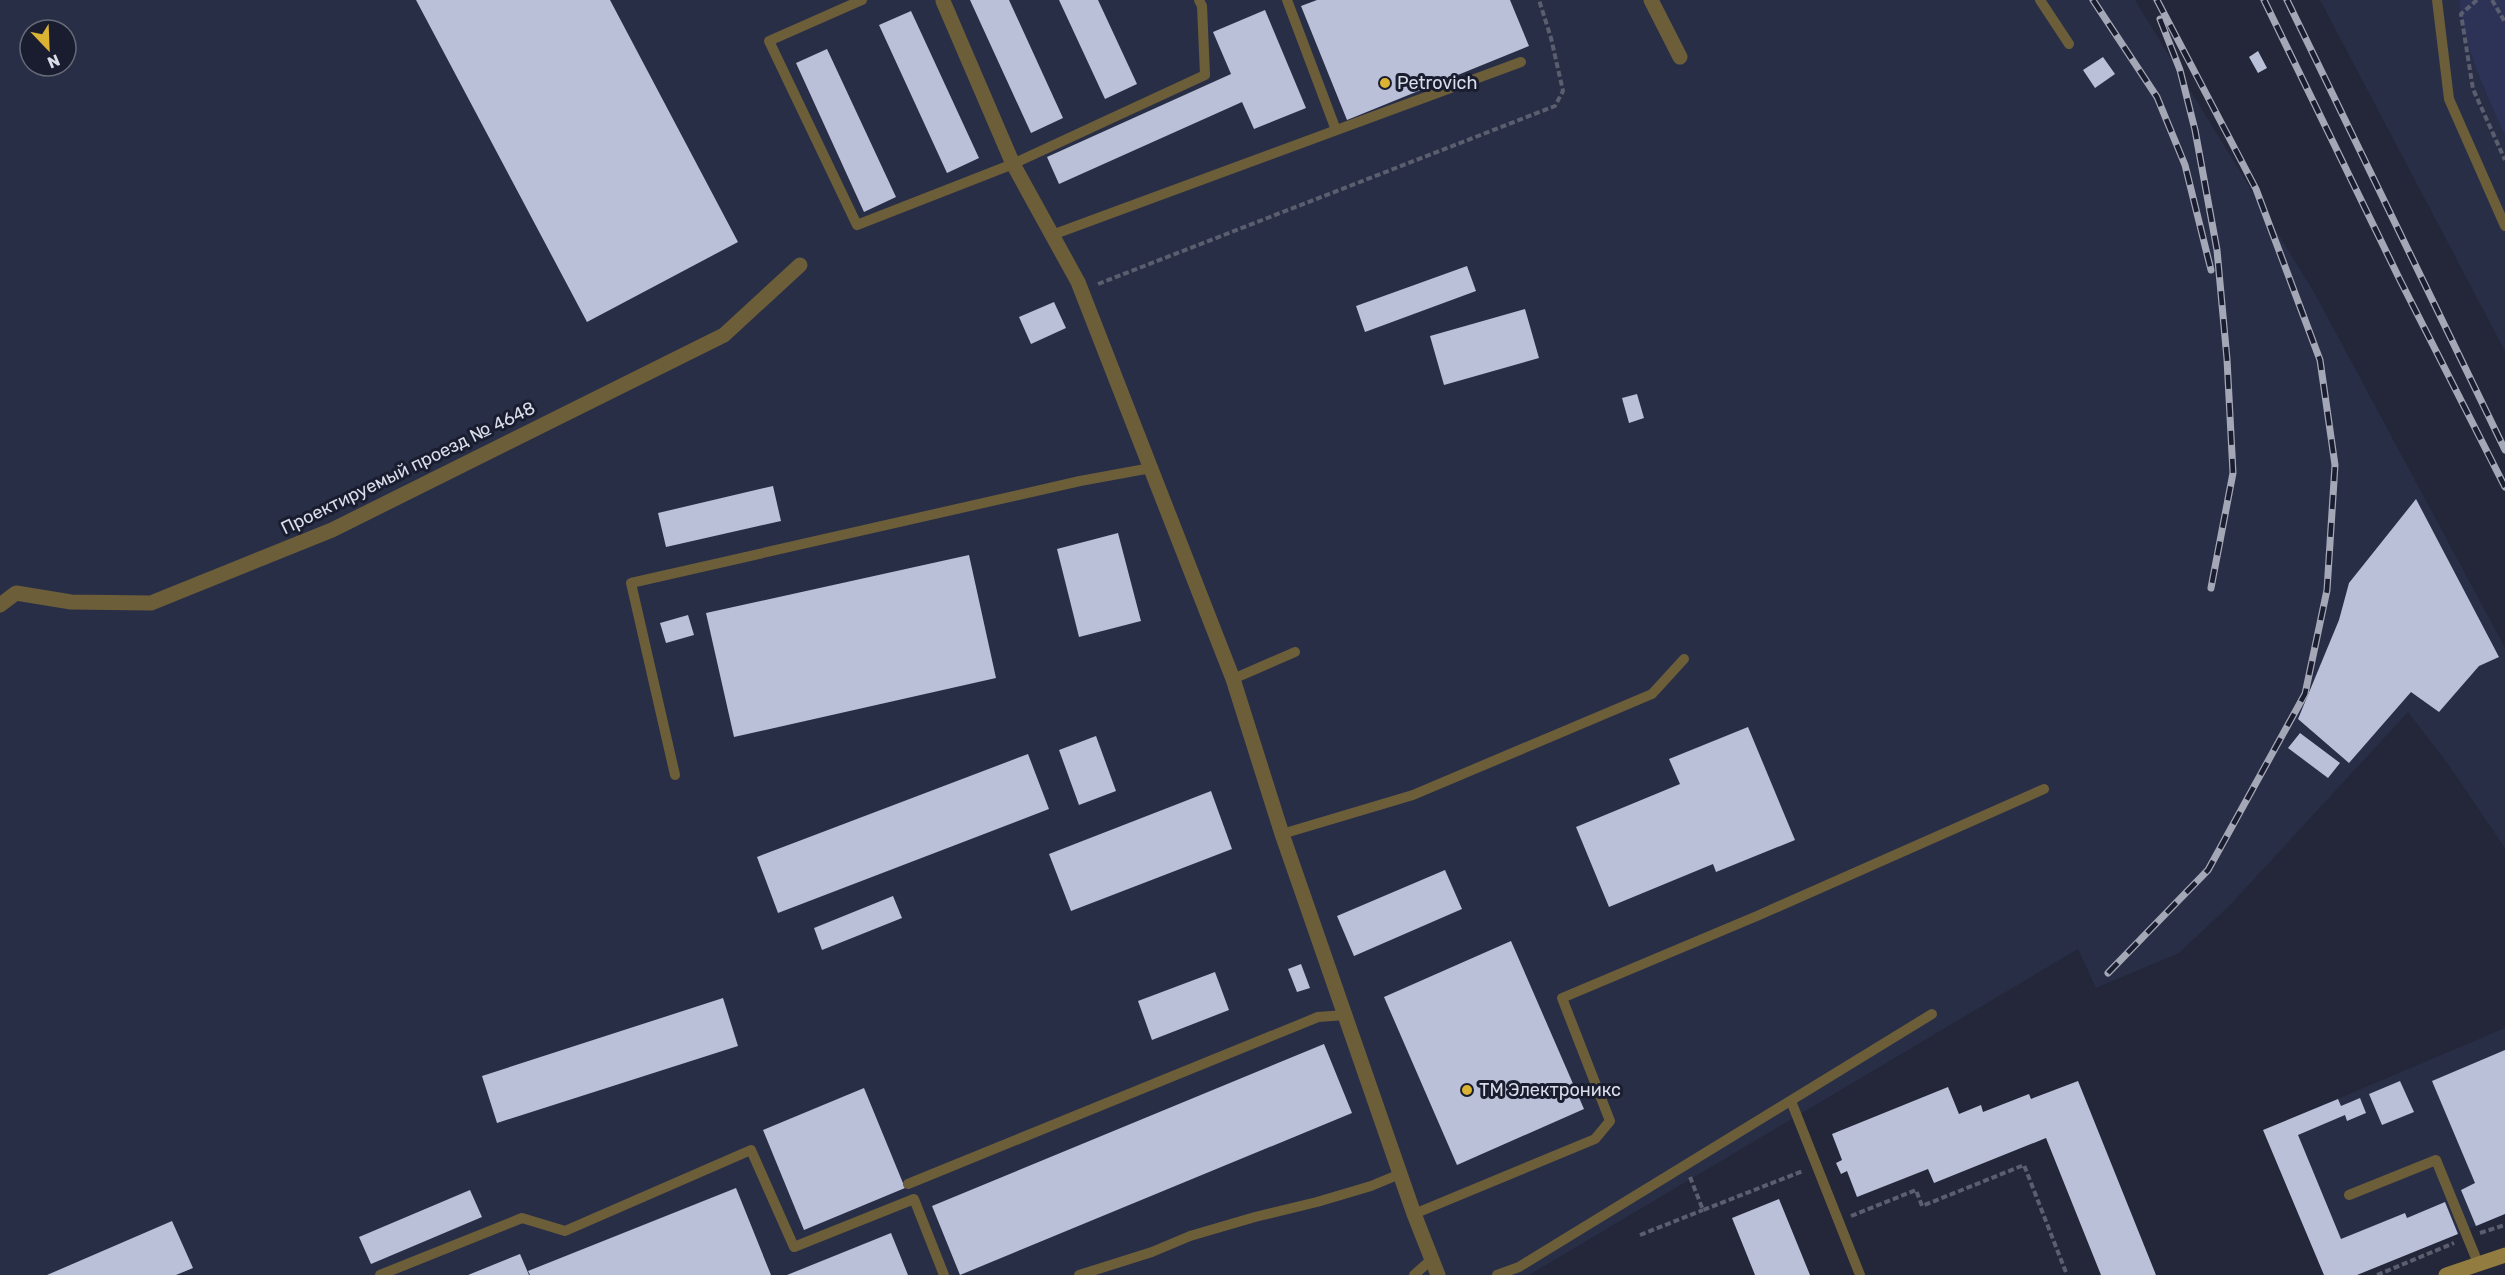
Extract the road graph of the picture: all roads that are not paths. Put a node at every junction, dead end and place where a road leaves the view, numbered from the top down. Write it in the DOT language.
graph roads {
  1 [pos="862,0"];
  2 [pos="1212,0"];
  3 [pos="1287,0"];
  4 [pos="1651,0"];
  5 [pos="2040,0"];
  6 [pos="2437,0"];
  7 [pos="943,1"];
  8 [pos="1201,3"];
  9 [pos="2069,44"];
  10 [pos="1680,57"];
  11 [pos="1521,62"];
  12 [pos="1336,130"];
  13 [pos="1012,164"];
  14 [pos="2505,226"];
  15 [pos="1052,235"];
  16 [pos="800,265"];
  17 [pos="1150,468"];
  18 [pos="0,605"];
  19 [pos="1295,652"];
  20 [pos="1684,660"];
  21 [pos="1233,679"];
  22 [pos="675,775"];
  23 [pos="2044,789"];
  24 [pos="1282,834"];
  25 [pos="1932,1014"];
  26 [pos="1345,1015"];
  27 [pos="1791,1101"];
  28 [pos="1400,1174"];
  29 [pos="908,1184"];
  30 [pos="2349,1195"];
  31 [pos="1414,1214"];
  32 [pos="2505,1254"];
  33 [pos="1432,1259"];
  34 [pos="2478,1263"];
  35 [pos="380,1275"];
  36 [pos="944,1275"];
  37 [pos="1079,1275"];
  38 [pos="1414,1275"];
  39 [pos="1438,1275"];
  40 [pos="1497,1275"];
  41 [pos="1860,1275"];
  42 [pos="2446,1275"];
  1 -- 13 [label="lane"];
  2 -- 8 [label="lane"];
  3 -- 12 [label="lane"];
  4 -- 10 [label="street"];
  5 -- 9 [label="lane"];
  6 -- 14 [label="lane"];
  7 -- 13 [label="street"];
  8 -- 13 [label="lane"];
  11 -- 12 [label="lane"];
  12 -- 15 [label="lane"];
  13 -- 15 [label="street"];
  15 -- 17 [label="street"];
  16 -- 18 [label="street, Проектируемый проезд № 4648"];
  17 -- 21 [label="street"];
  17 -- 22 [label="lane"];
  19 -- 21 [label="lane"];
  20 -- 24 [label="lane"];
  21 -- 24 [label="street"];
  23 -- 31 [label="lane"];
  24 -- 26 [label="street"];
  25 -- 27 [label="lane"];
  26 -- 28 [label="street"];
  26 -- 29 [label="lane"];
  27 -- 40 [label="lane"];
  27 -- 41 [label="lane"];
  28 -- 31 [label="street"];
  28 -- 37 [label="lane"];
  30 -- 34 [label="lane"];
  31 -- 33 [label="street"];
  32 -- 34 [label="street"];
  33 -- 38 [label="lane"];
  33 -- 39 [label="street"];
  34 -- 42 [label="street"];
  35 -- 36 [label="lane"];
}
